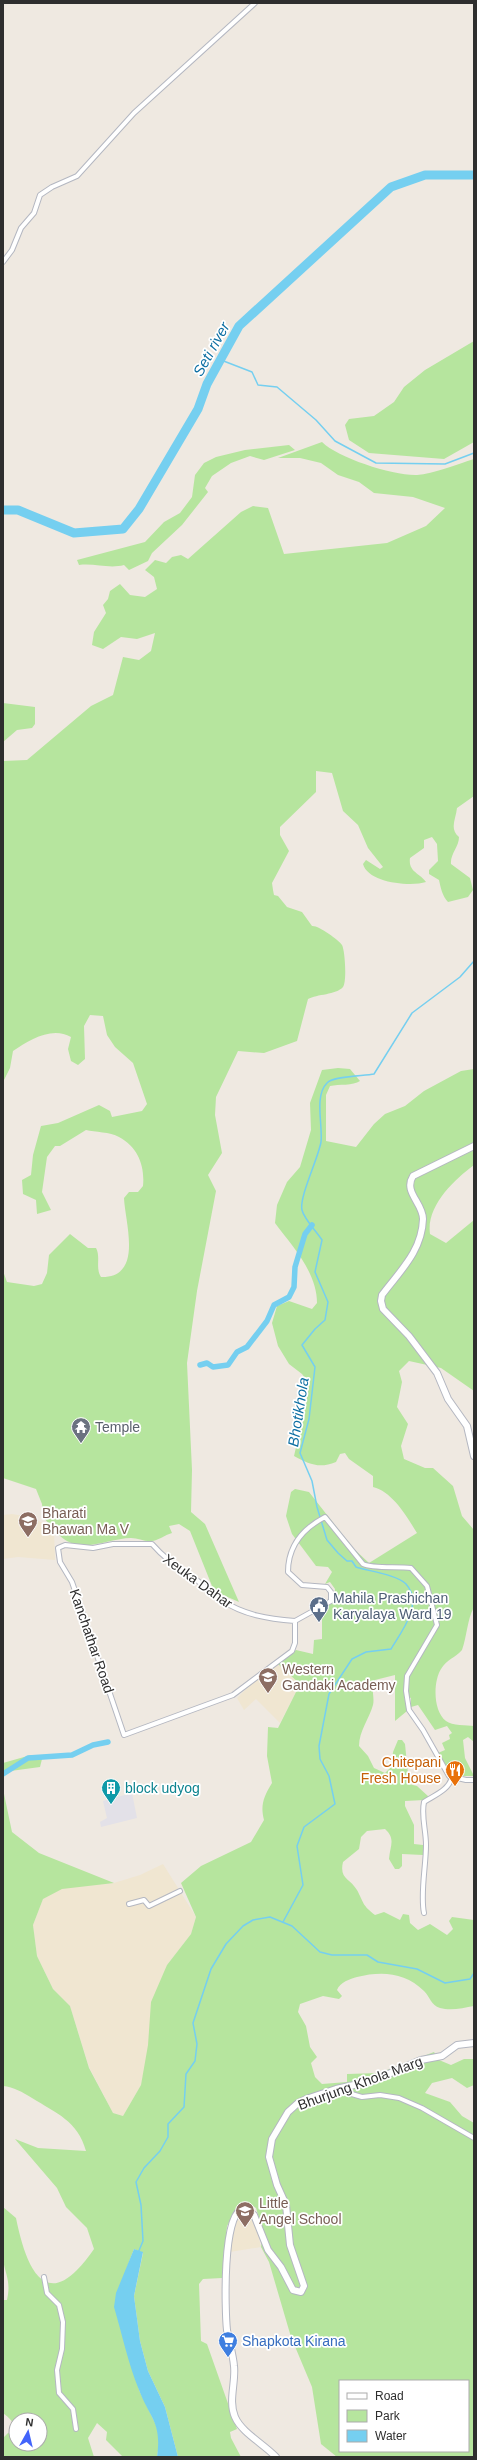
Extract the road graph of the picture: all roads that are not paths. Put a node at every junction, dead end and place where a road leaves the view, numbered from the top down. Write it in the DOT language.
graph roads {
  1 [pos="255,3"];
  2 [pos="3,262"];
  3 [pos="474,1146"];
  4 [pos="474,1456"];
  5 [pos="152,1544"];
  6 [pos="295,1621"];
  7 [pos="452,1777"];
  8 [pos="474,1780"];
  9 [pos="180,1891"];
  10 [pos="129,1904"];
  11 [pos="424,1912"];
  12 [pos="474,2043"];
  13 [pos="336,2089"];
  14 [pos="474,2138"];
  15 [pos="44,2277"];
  16 [pos="76,2428"];
  17 [pos="276,2457"];
  1 -- 2 [label="street"];
  3 -- 4 [label="main road"];
  5 -- 6 [label="street, Xeuka Dahar"];
  5 -- 6 [label="street, Kanchathar Road"];
  6 -- 7 [label="street"];
  7 -- 8 [label="street"];
  7 -- 11 [label="street"];
  9 -- 10 [label="street"];
  12 -- 13 [label="main road, Bhurjung Khola Marg"];
  13 -- 14 [label="street"];
  13 -- 17 [label="main road, Bhurjung Khola Marg"];
  15 -- 16 [label="street"];
}
